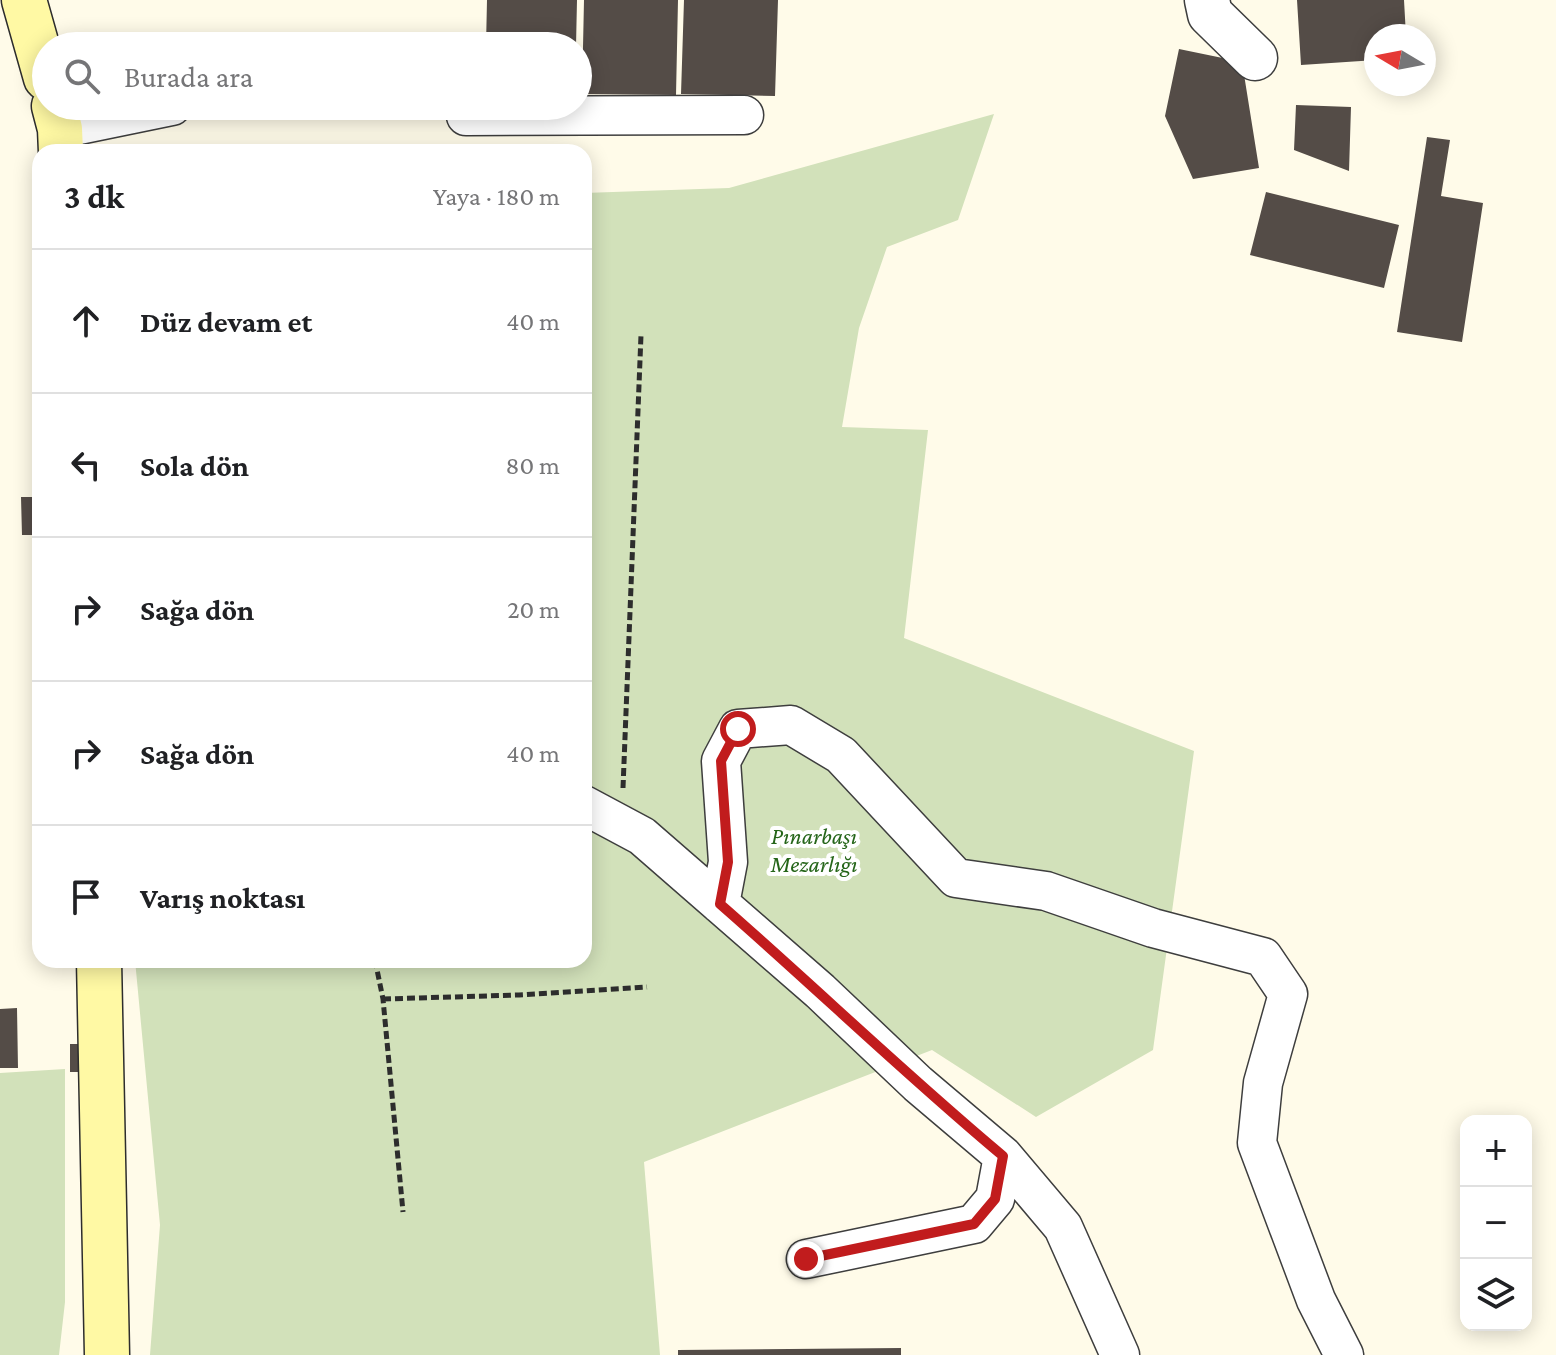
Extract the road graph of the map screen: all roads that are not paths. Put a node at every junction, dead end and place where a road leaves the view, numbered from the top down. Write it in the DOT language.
graph roads {
  1 [pos="24,0"];
  2 [pos="1207,0"];
  3 [pos="33,32"];
  4 [pos="1255,58"];
  5 [pos="744,115"];
  6 [pos="592,116"];
  7 [pos="103,120"];
  8 [pos="58,129"];
  9 [pos="592,809"];
  10 [pos="720,904"];
  11 [pos="99,968"];
  12 [pos="1003,1156"];
  13 [pos="806,1259"];
  14 [pos="107,1355"];
  15 [pos="1120,1355"];
  16 [pos="1344,1355"];
  1 -- 3 [label="main road"];
  2 -- 4 [label="street"];
  5 -- 6 [label="street"];
  7 -- 8 [label="street"];
  9 -- 10 [label="street"];
  10 -- 12 [label="street"];
  10 -- 16 [label="street"];
  11 -- 14 [label="main road"];
  12 -- 13 [label="street"];
  12 -- 15 [label="street"];
}
